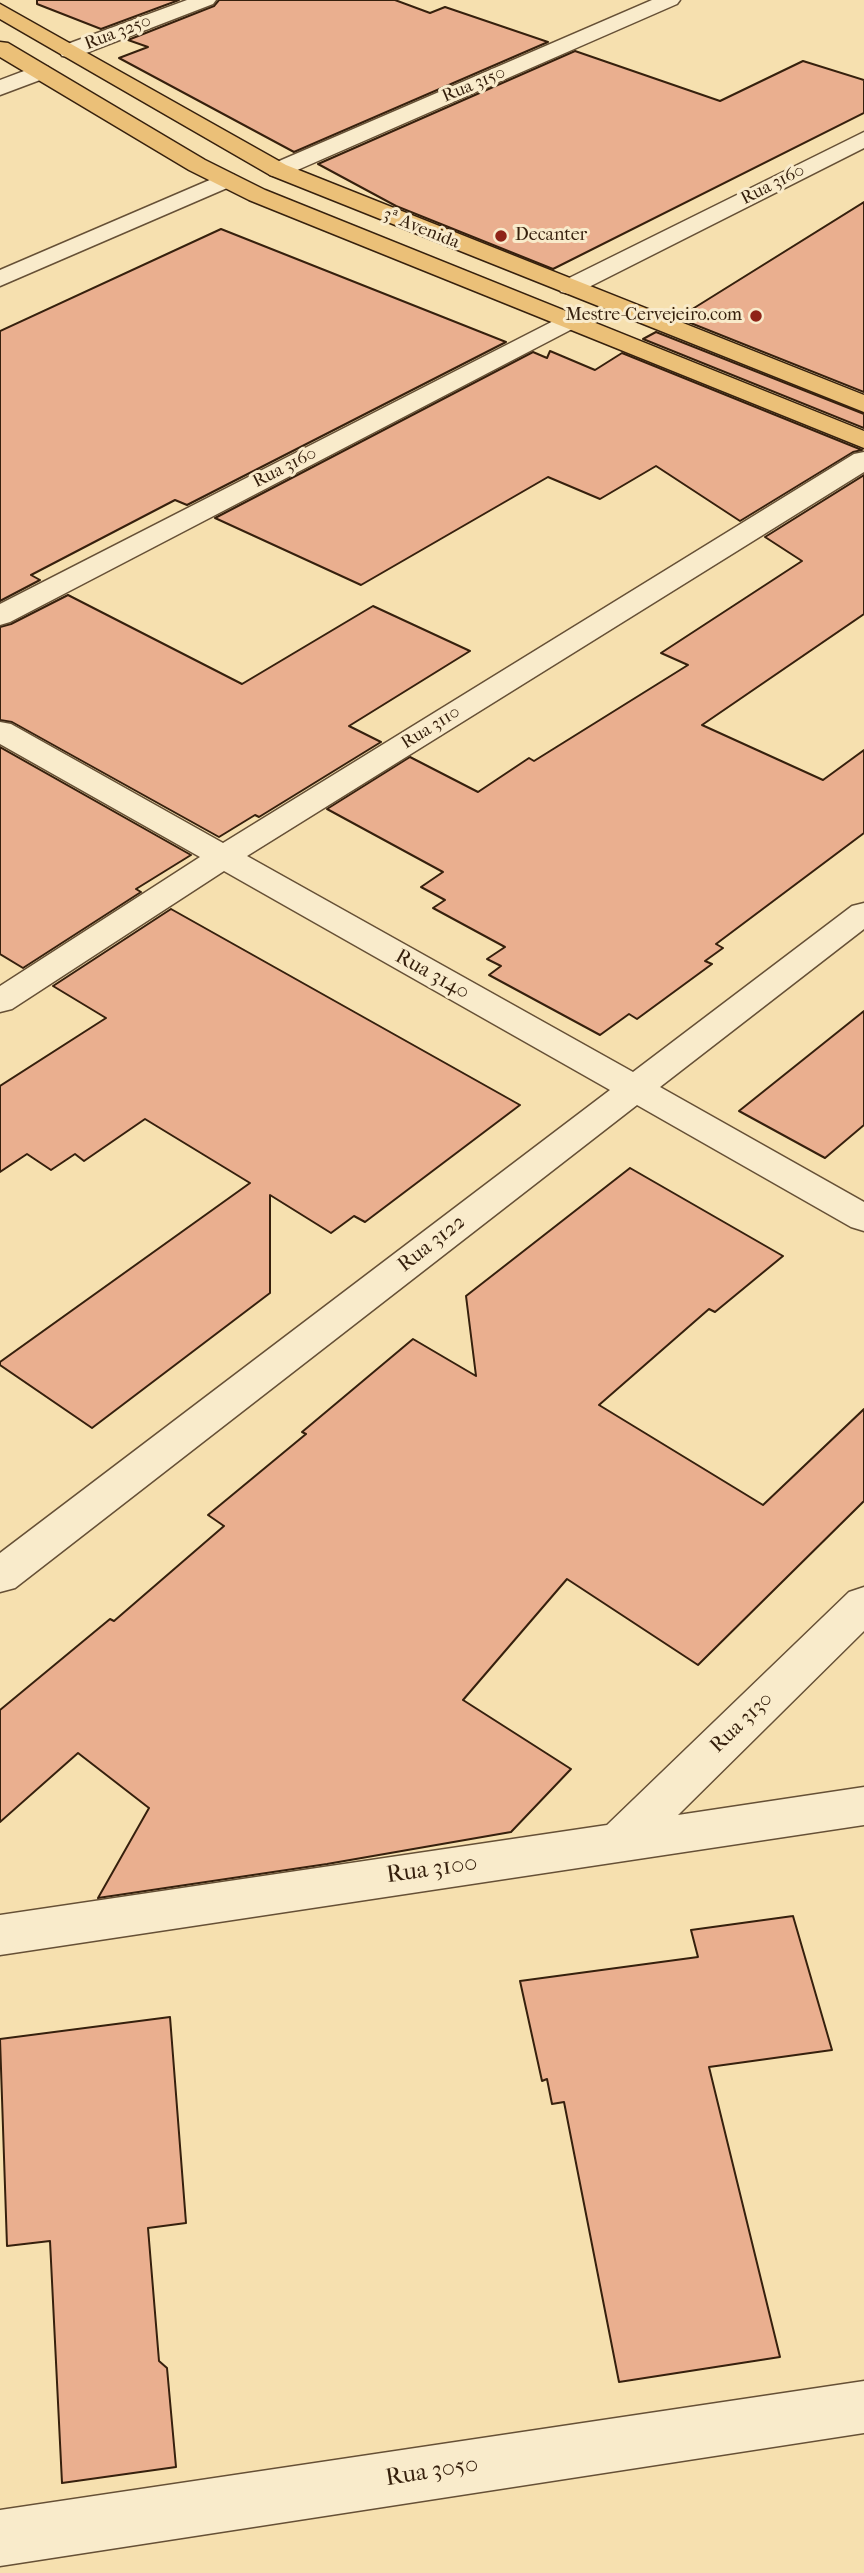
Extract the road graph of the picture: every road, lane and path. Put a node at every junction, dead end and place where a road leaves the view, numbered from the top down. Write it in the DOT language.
graph roads {
  1 [pos="206,0"];
  2 [pos="670,0"];
  3 [pos="0,10"];
  4 [pos="0,48"];
  5 [pos="70,51"];
  6 [pos="40,72"];
  7 [pos="0,88"];
  8 [pos="864,139"];
  9 [pos="278,170"];
  10 [pos="226,180"];
  11 [pos="0,279"];
  12 [pos="570,288"];
  13 [pos="569,321"];
  14 [pos="864,404"];
  15 [pos="864,440"];
  16 [pos="864,460"];
  17 [pos="0,616"];
  18 [pos="0,731"];
  19 [pos="223,857"];
  20 [pos="864,913"];
  21 [pos="0,1001"];
  22 [pos="635,1088"];
  23 [pos="864,1218"];
  24 [pos="0,1576"];
  25 [pos="864,1604"];
  26 [pos="864,1806"];
  27 [pos="620,1842"];
  28 [pos="0,1935"];
  29 [pos="864,2407"];
  30 [pos="0,2538"];
  1 -- 5 [label="street, Rua 3250"];
  2 -- 9 [label="street, Rua 3150"];
  3 -- 5 [label="main road, 3ª Avenida"];
  4 -- 6 [label="main road, 3ª Avenida"];
  5 -- 9 [label="main road, 3ª Avenida"];
  6 -- 7 [label="street"];
  6 -- 10 [label="main road, 3ª Avenida"];
  8 -- 12 [label="street, Rua 3160"];
  9 -- 12 [label="main road, 3ª Avenida"];
  10 -- 11 [label="street"];
  10 -- 13 [label="main road, 3ª Avenida"];
  12 -- 14 [label="main road, 3ª Avenida"];
  13 -- 15 [label="main road, 3ª Avenida"];
  13 -- 17 [label="street, Rua 3160"];
  16 -- 19 [label="street, Rua 3110"];
  18 -- 19 [label="street, Rua 3140"];
  19 -- 21 [label="street, Rua 3110"];
  19 -- 22 [label="street, Rua 3140"];
  20 -- 22 [label="street, Rua 3122"];
  22 -- 23 [label="street, Rua 3140"];
  22 -- 24 [label="street, Rua 3122"];
  25 -- 27 [label="street, Rua 3130"];
  26 -- 27 [label="street, Rua 3100"];
  27 -- 28 [label="street, Rua 3100"];
  29 -- 30 [label="street, Rua 3050"];
}
